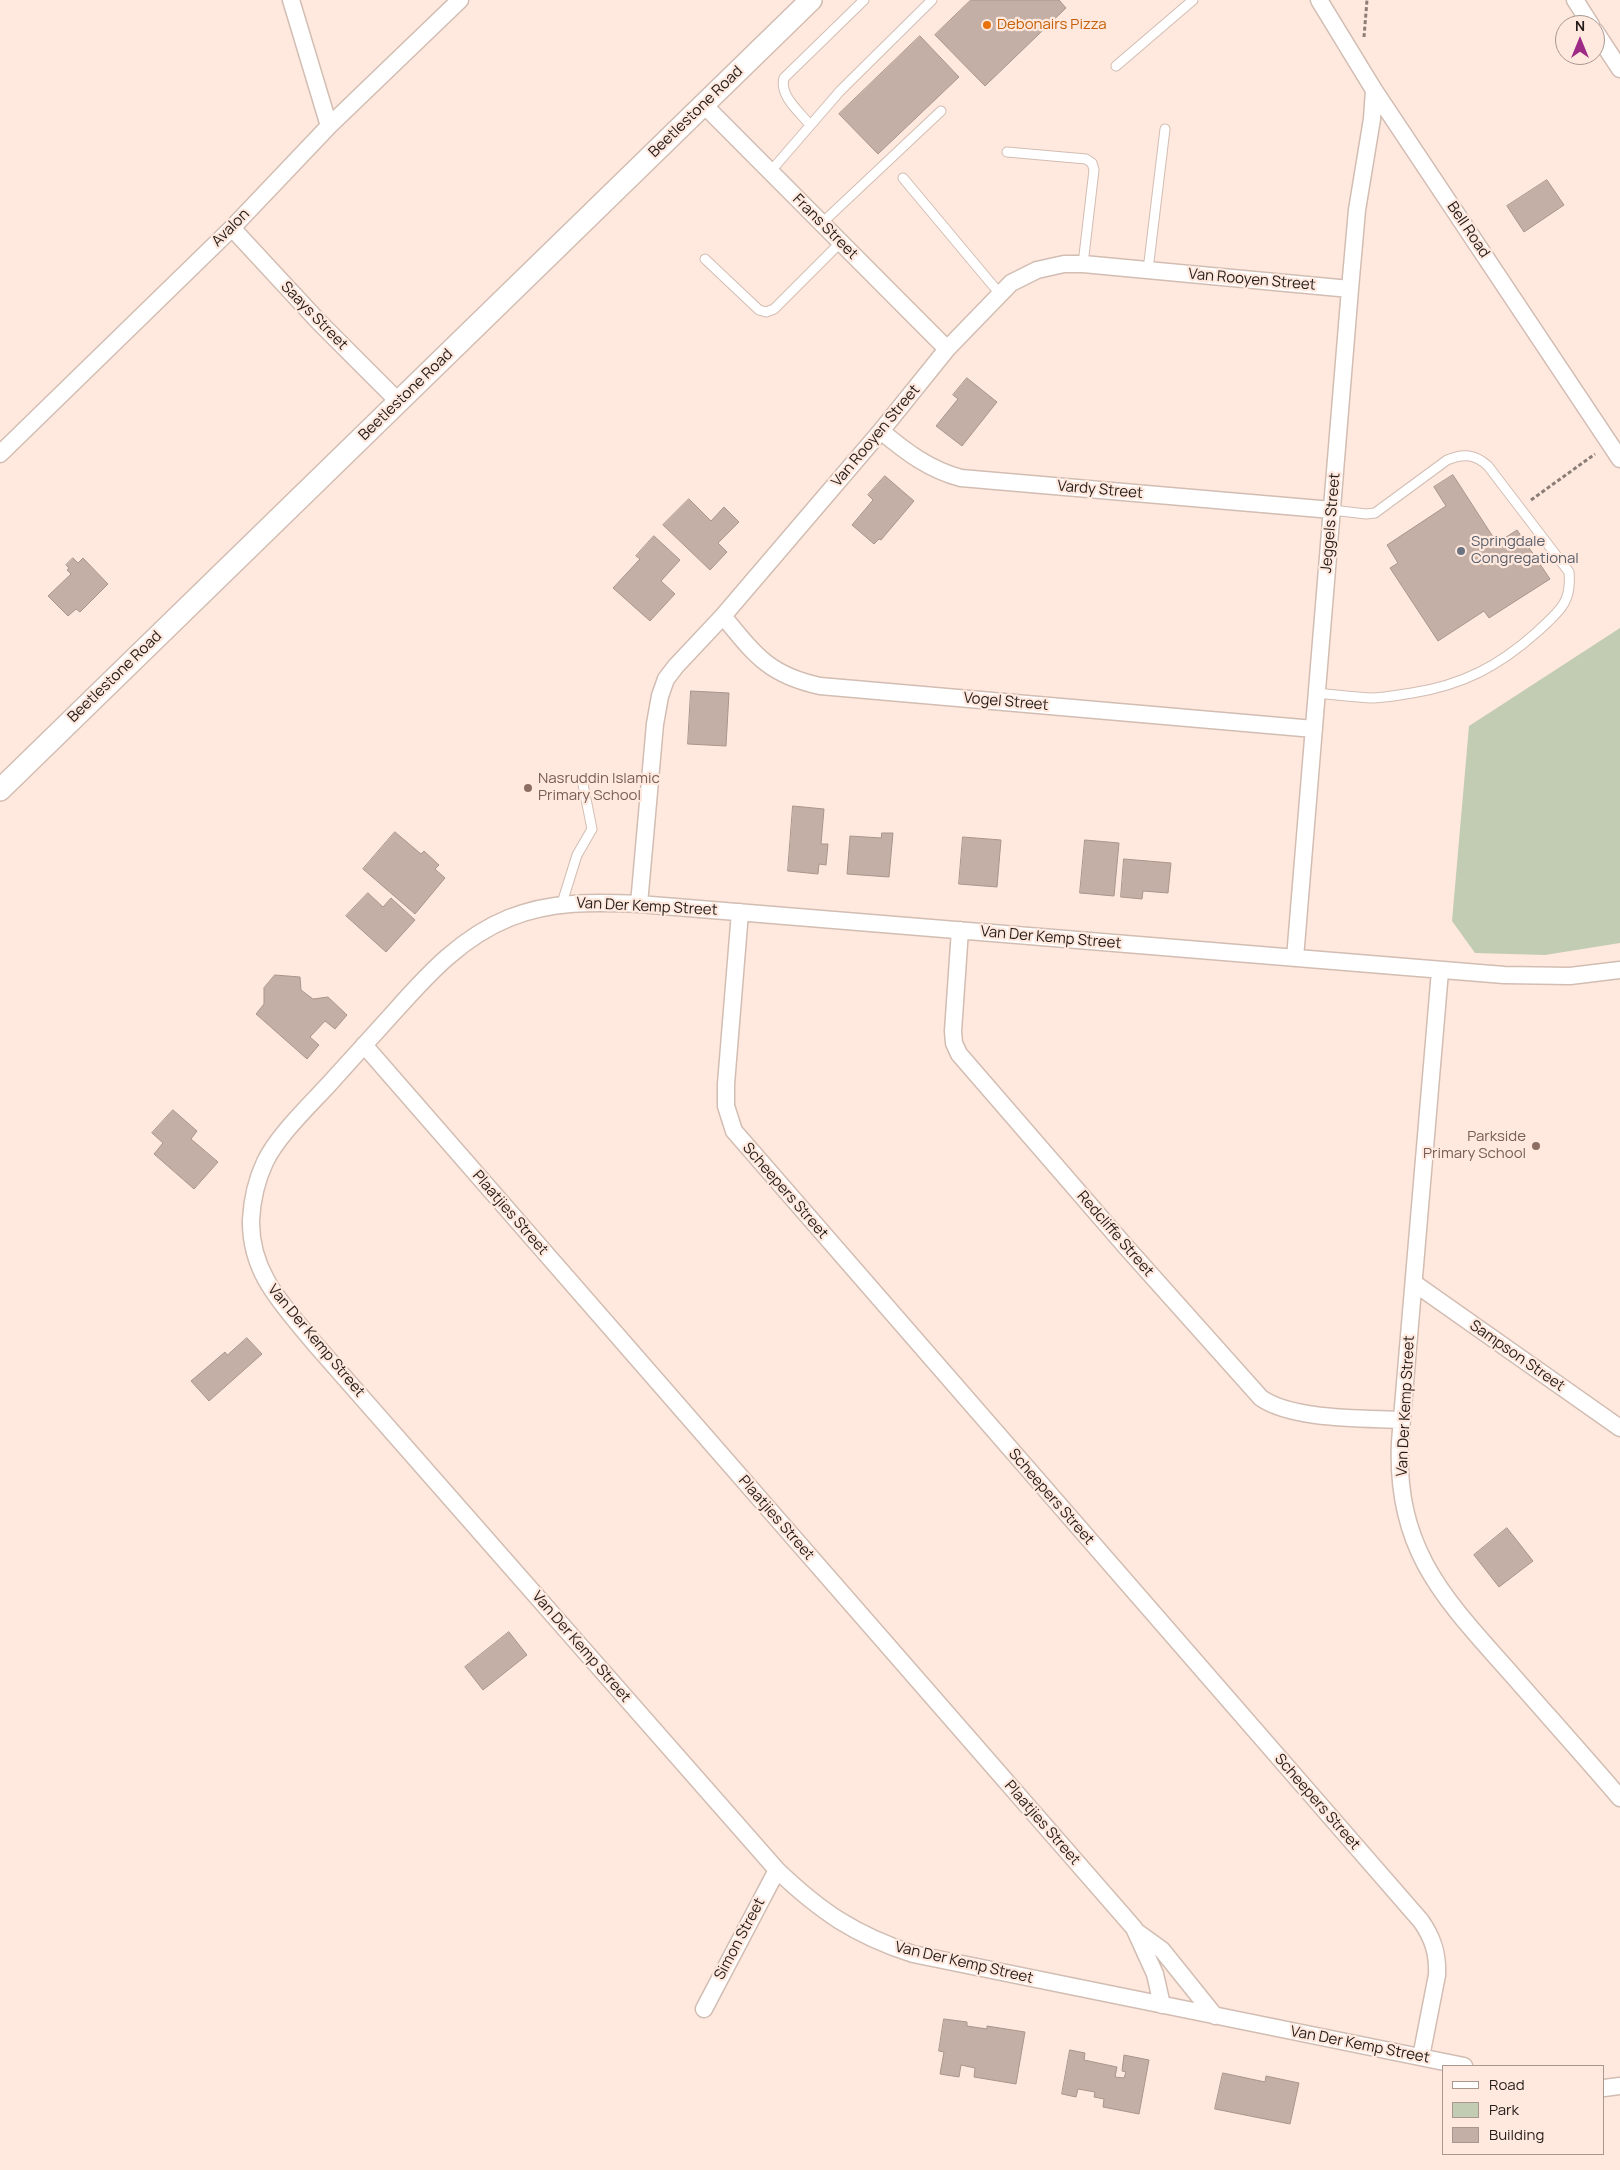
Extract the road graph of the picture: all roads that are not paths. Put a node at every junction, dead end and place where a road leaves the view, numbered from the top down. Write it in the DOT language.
graph roads {
  1 [pos="291,0"];
  2 [pos="460,0"];
  3 [pos="811,0"];
  4 [pos="864,0"];
  5 [pos="932,0"];
  6 [pos="1193,0"];
  7 [pos="1320,0"];
  8 [pos="1575,0"];
  9 [pos="1585,15"];
  10 [pos="1605,46"];
  11 [pos="1116,66"];
  12 [pos="1620,69"];
  13 [pos="1374,90"];
  14 [pos="704,105"];
  15 [pos="941,111"];
  16 [pos="810,124"];
  17 [pos="329,126"];
  18 [pos="1165,130"];
  19 [pos="1007,152"];
  20 [pos="770,172"];
  21 [pos="903,178"];
  22 [pos="822,224"];
  23 [pos="232,228"];
  24 [pos="841,242"];
  25 [pos="705,259"];
  26 [pos="1083,264"];
  27 [pos="1148,270"];
  28 [pos="1350,289"];
  29 [pos="1000,294"];
  30 [pos="947,349"];
  31 [pos="399,402"];
  32 [pos="881,431"];
  33 [pos="0,454"];
  34 [pos="1620,459"];
  35 [pos="1332,510"];
  36 [pos="723,616"];
  37 [pos="1317,693"];
  38 [pos="1314,729"];
  39 [pos="582,779"];
  40 [pos="0,790"];
  41 [pos="562,903"];
  42 [pos="639,904"];
  43 [pos="740,912"];
  44 [pos="960,930"];
  45 [pos="1295,958"];
  46 [pos="1620,970"];
  47 [pos="1440,971"];
  48 [pos="364,1045"];
  49 [pos="1414,1283"];
  50 [pos="1402,1420"];
  51 [pos="1620,1428"];
  52 [pos="1620,1798"];
  53 [pos="778,1870"];
  54 [pos="1135,1931"];
  55 [pos="1162,2005"];
  56 [pos="704,2009"];
  57 [pos="1215,2016"];
  58 [pos="1421,2057"];
  59 [pos="1459,2065"];
  60 [pos="1620,2086"];
  61 [pos="1605,2088"];
  1 -- 17 [label="street"];
  2 -- 17 [label="street, Avalon"];
  3 -- 14 [label="street, Beetlestone Road"];
  4 -- 16 [label="lane"];
  5 -- 16 [label="lane"];
  6 -- 11 [label="lane"];
  7 -- 13 [label="street, Bell Road"];
  8 -- 9 [label="street"];
  10 -- 12 [label="street"];
  13 -- 28 [label="street, Jeggels Street"];
  13 -- 34 [label="street, Bell Road"];
  14 -- 20 [label="street, Frans Street"];
  14 -- 31 [label="street, Beetlestone Road"];
  15 -- 22 [label="lane"];
  16 -- 20 [label="lane"];
  17 -- 23 [label="street, Avalon"];
  18 -- 27 [label="lane"];
  19 -- 26 [label="lane"];
  20 -- 22 [label="street, Frans Street"];
  21 -- 29 [label="lane"];
  22 -- 24 [label="street, Frans Street"];
  23 -- 31 [label="street, Saays Street"];
  23 -- 33 [label="street, Avalon"];
  24 -- 25 [label="lane"];
  24 -- 30 [label="street, Frans Street"];
  26 -- 27 [label="street, Van Rooyen Street"];
  26 -- 29 [label="street, Van Rooyen Street"];
  27 -- 28 [label="street, Van Rooyen Street"];
  28 -- 35 [label="street, Jeggels Street"];
  29 -- 30 [label="street, Van Rooyen Street"];
  30 -- 32 [label="street, Van Rooyen Street"];
  31 -- 40 [label="street, Beetlestone Road"];
  32 -- 35 [label="street, Vardy Street"];
  32 -- 36 [label="street, Van Rooyen Street"];
  35 -- 37 [label="street, Jeggels Street"];
  35 -- 37 [label="lane"];
  36 -- 38 [label="street, Vogel Street"];
  36 -- 42 [label="street, Van Rooyen Street"];
  37 -- 38 [label="street, Jeggels Street"];
  38 -- 45 [label="street, Jeggels Street"];
  39 -- 41 [label="lane"];
  41 -- 42 [label="street, Van Der Kemp Street"];
  41 -- 48 [label="street, Van Der Kemp Street"];
  42 -- 43 [label="street, Van Der Kemp Street"];
  43 -- 44 [label="street, Van Der Kemp Street"];
  43 -- 58 [label="street, Scheepers Street"];
  44 -- 45 [label="street, Van Der Kemp Street"];
  44 -- 50 [label="street, Redcliffe Street"];
  45 -- 47 [label="street, Van Der Kemp Street"];
  46 -- 47 [label="street, Van Der Kemp Street"];
  47 -- 49 [label="street, Van Der Kemp Street"];
  48 -- 53 [label="street, Van Der Kemp Street"];
  48 -- 54 [label="street, Plaatjies Street"];
  49 -- 50 [label="street, Van Der Kemp Street"];
  49 -- 51 [label="street, Sampson Street"];
  50 -- 52 [label="street, Van Der Kemp Street"];
  53 -- 55 [label="street, Van Der Kemp Street"];
  53 -- 56 [label="street, Simon Street"];
  54 -- 55 [label="street, Plaatjies Street"];
  54 -- 57 [label="street"];
  55 -- 57 [label="street, Van Der Kemp Street"];
  57 -- 58 [label="street, Van Der Kemp Street"];
  58 -- 59 [label="street, Van Der Kemp Street"];
  60 -- 61 [label="street"];
}
